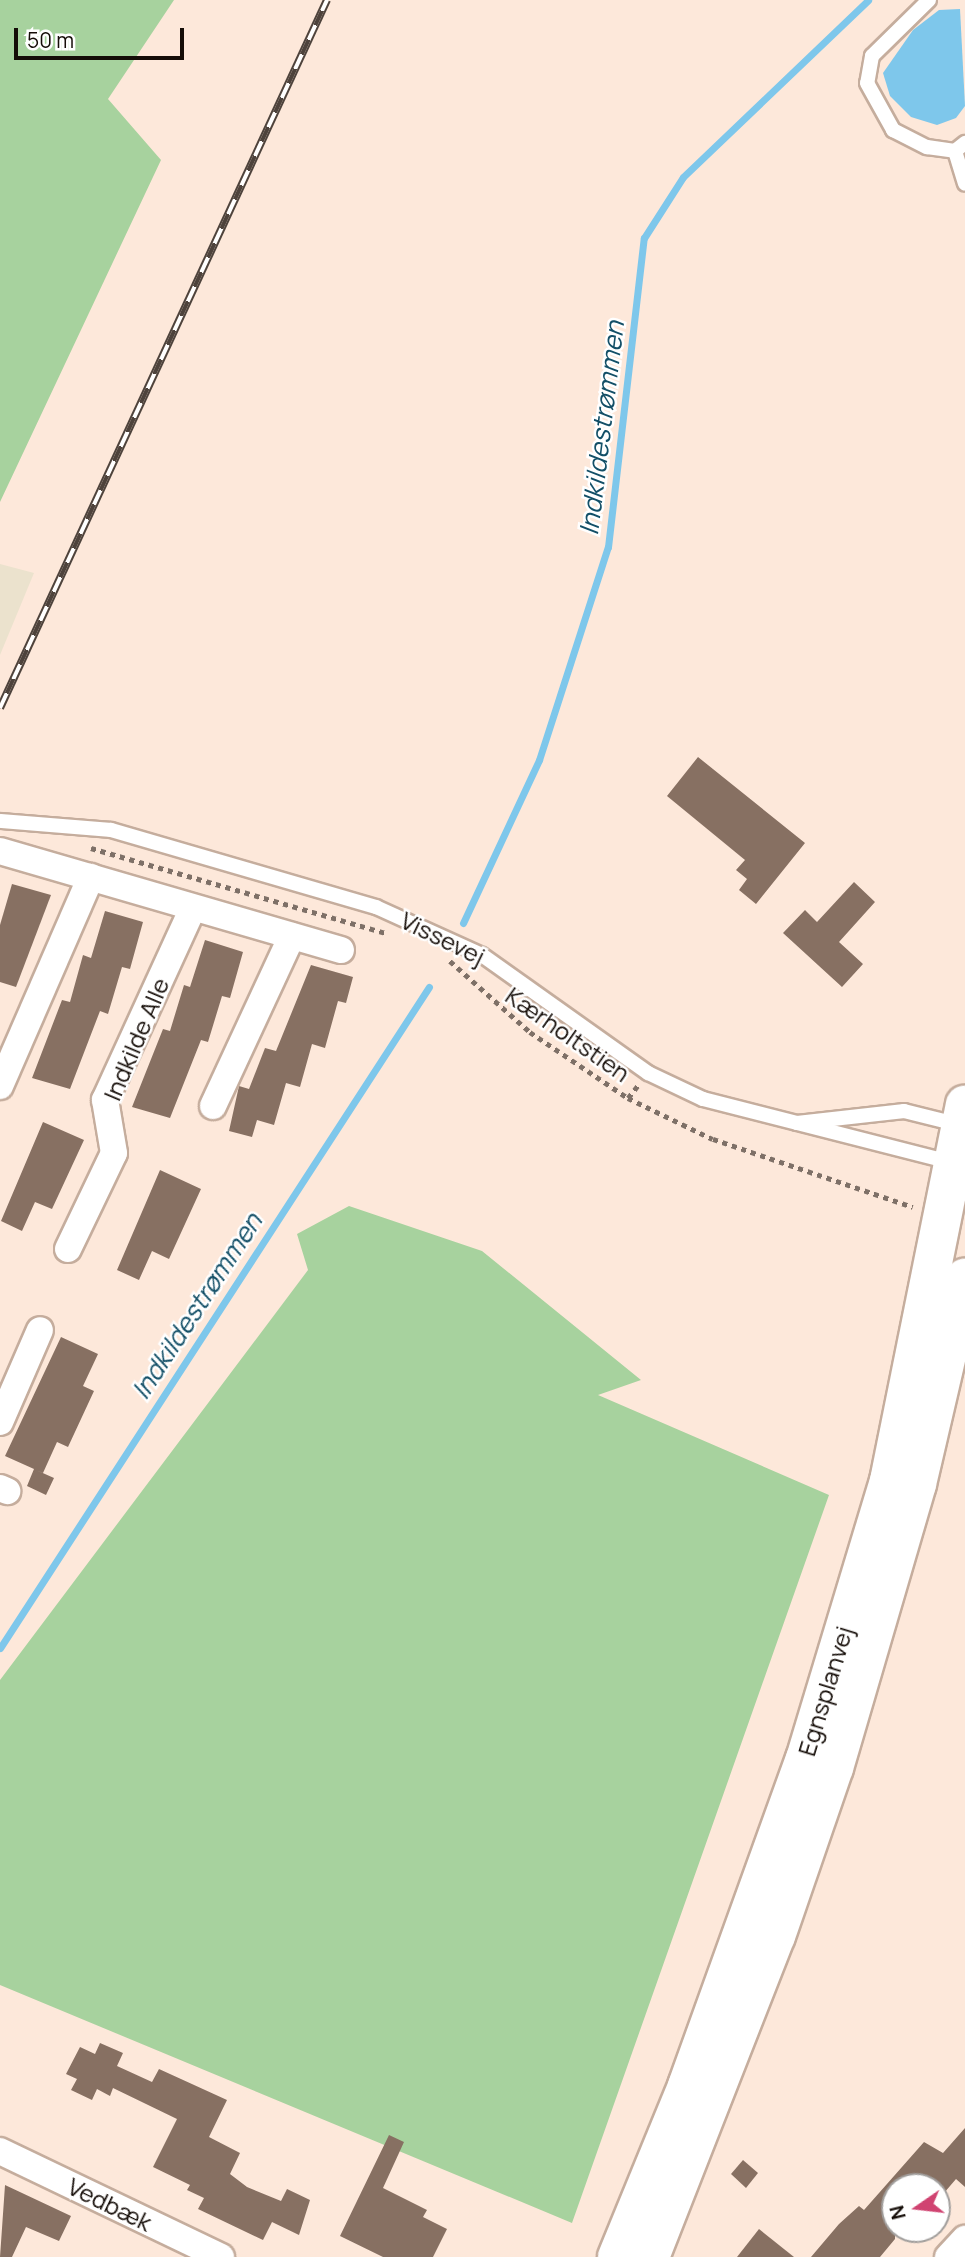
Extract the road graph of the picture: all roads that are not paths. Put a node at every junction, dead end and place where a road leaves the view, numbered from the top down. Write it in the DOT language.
graph roads {
  1 [pos="929,0"];
  2 [pos="960,147"];
  3 [pos="965,184"];
  4 [pos="0,821"];
  5 [pos="0,851"];
  6 [pos="91,877"];
  7 [pos="192,908"];
  8 [pos="292,936"];
  9 [pos="341,950"];
  10 [pos="0,1086"];
  11 [pos="213,1105"];
  12 [pos="963,1115"];
  13 [pos="796,1124"];
  14 [pos="951,1162"];
  15 [pos="68,1249"];
  16 [pos="965,1277"];
  17 [pos="965,1323"];
  18 [pos="40,1330"];
  19 [pos="943,1383"];
  20 [pos="0,1422"];
  21 [pos="0,2151"];
  22 [pos="965,2239"];
  23 [pos="220,2257"];
  24 [pos="617,2257"];
  25 [pos="650,2257"];
  26 [pos="948,2257"];
  1 -- 2 [label="lane"];
  2 -- 3 [label="lane"];
  4 -- 13 [label="lane, Vissevej"];
  5 -- 6 [label="street"];
  6 -- 7 [label="street"];
  6 -- 10 [label="street"];
  7 -- 8 [label="street"];
  7 -- 15 [label="street, Indkilde Alle"];
  8 -- 9 [label="street"];
  8 -- 11 [label="street"];
  12 -- 13 [label="lane, Vissevej"];
  12 -- 14 [label="main road, Egnsplanvej"];
  13 -- 14 [label="lane, Vissevej"];
  14 -- 24 [label="main road, Egnsplanvej"];
  16 -- 19 [label="main road, Egnsplanvej"];
  17 -- 19 [label="main road"];
  18 -- 20 [label="street"];
  19 -- 25 [label="main road, Egnsplanvej"];
  21 -- 23 [label="street, Vedbæk"];
  22 -- 26 [label="street"];
}
